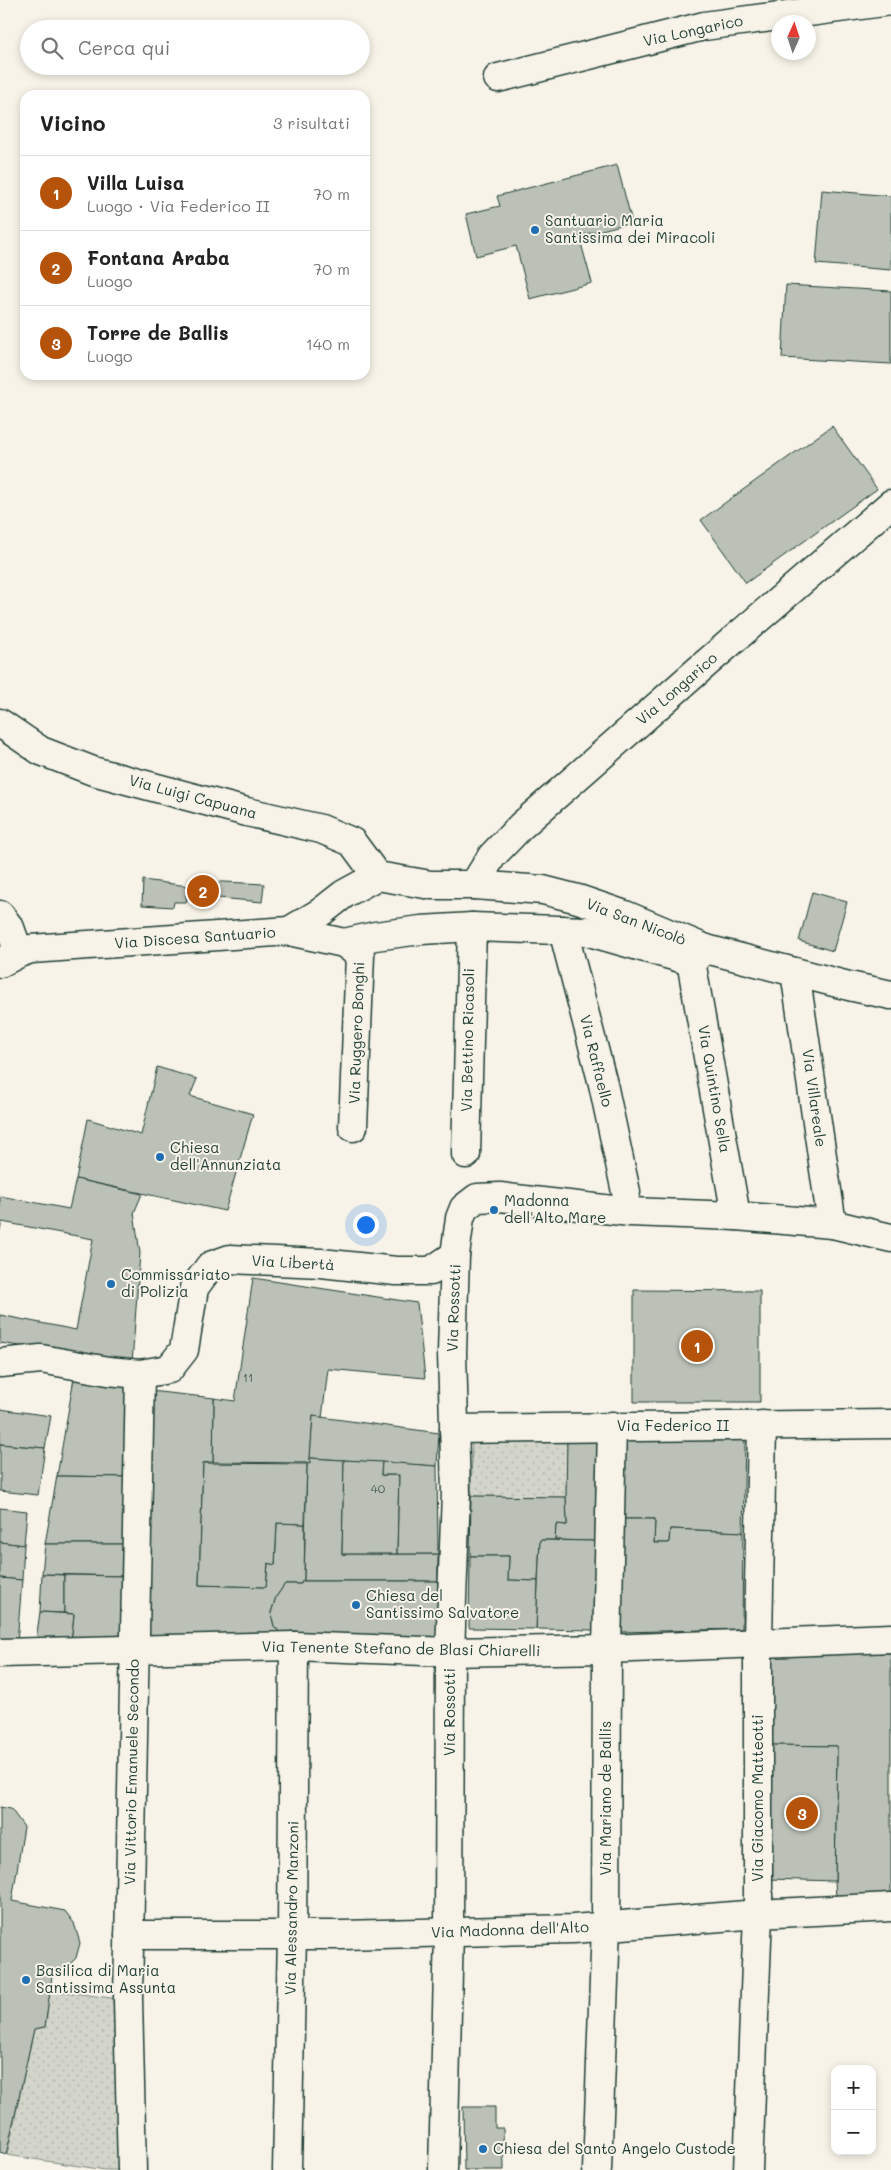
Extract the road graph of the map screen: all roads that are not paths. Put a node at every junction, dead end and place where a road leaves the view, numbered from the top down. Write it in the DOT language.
graph roads {
  1 [pos="891,1"];
  2 [pos="498,78"];
  3 [pos="891,504"];
  4 [pos="0,723"];
  5 [pos="377,876"];
  6 [pos="474,885"];
  7 [pos="0,915"];
  8 [pos="472,927"];
  9 [pos="563,930"];
  10 [pos="289,931"];
  11 [pos="344,943"];
  12 [pos="698,955"];
  13 [pos="10,958"];
  14 [pos="795,972"];
  15 [pos="891,995"];
  16 [pos="353,1127"];
  17 [pos="466,1154"];
  18 [pos="628,1202"];
  19 [pos="736,1216"];
  20 [pos="832,1224"];
  21 [pos="891,1238"];
  22 [pos="455,1255"];
  23 [pos="0,1363"];
  24 [pos="140,1374"];
  25 [pos="891,1424"];
  26 [pos="762,1425"];
  27 [pos="612,1426"];
  28 [pos="454,1429"];
  29 [pos="891,1638"];
  30 [pos="758,1642"];
  31 [pos="294,1646"];
  32 [pos="607,1649"];
  33 [pos="135,1650"];
  34 [pos="450,1652"];
  35 [pos="0,1653"];
  36 [pos="891,1907"];
  37 [pos="758,1914"];
  38 [pos="606,1926"];
  39 [pos="449,1932"];
  40 [pos="129,1935"];
  41 [pos="292,1935"];
  42 [pos="132,2170"];
  43 [pos="287,2170"];
  44 [pos="443,2170"];
  45 [pos="597,2170"];
  46 [pos="748,2170"];
  1 -- 2 [label="street, Via Longarico"];
  3 -- 6 [label="street, Via Longarico"];
  4 -- 5 [label="street, Via Luigi Capuana"];
  5 -- 6 [label="street, Via San Nicolò"];
  5 -- 10 [label="street, Via Discesa Santuario"];
  6 -- 12 [label="street, Via San Nicolò"];
  7 -- 13 [label="street"];
  8 -- 9 [label="street"];
  8 -- 11 [label="street"];
  8 -- 17 [label="street, Via Bettino Ricasoli"];
  9 -- 12 [label="street"];
  9 -- 18 [label="street, Via Raffaello"];
  10 -- 11 [label="street, Via Ruggero Bonghi"];
  10 -- 13 [label="street, Via Discesa Santuario"];
  11 -- 16 [label="street, Via Ruggero Bonghi"];
  12 -- 14 [label="street, Via San Nicolò"];
  12 -- 19 [label="street, Via Quintino Sella"];
  14 -- 15 [label="street, Via San Nicolò"];
  14 -- 20 [label="street, Via Villareale"];
  18 -- 19 [label="street"];
  18 -- 22 [label="street, Via Rossotti"];
  19 -- 20 [label="street"];
  20 -- 21 [label="street"];
  22 -- 24 [label="street, Via Libertà"];
  22 -- 28 [label="street, Via Rossotti"];
  23 -- 24 [label="street, Via Libertà"];
  24 -- 33 [label="street, Via Vittorio Emanuele Secondo"];
  25 -- 26 [label="street, Via Federico II"];
  26 -- 27 [label="street, Via Federico II"];
  26 -- 30 [label="street, Via Giacomo Matteotti"];
  27 -- 28 [label="street, Via Federico II"];
  27 -- 32 [label="street, Via Mariano de Ballis"];
  28 -- 34 [label="street, Via Rossotti"];
  29 -- 30 [label="street, Via Tenente Stefano de Blasi Chiarelli"];
  30 -- 32 [label="street, Via Tenente Stefano de Blasi Chiarelli"];
  30 -- 37 [label="street, Via Giacomo Matteotti"];
  31 -- 33 [label="street, Via Tenente Stefano de Blasi Chiarelli"];
  31 -- 34 [label="street, Via Tenente Stefano de Blasi Chiarelli"];
  31 -- 41 [label="street, Via Alessandro Manzoni"];
  32 -- 34 [label="street, Via Tenente Stefano de Blasi Chiarelli"];
  32 -- 38 [label="street, Via Mariano de Ballis"];
  33 -- 35 [label="street, Via Tenente Stefano de Blasi Chiarelli"];
  33 -- 40 [label="street, Via Vittorio Emanuele Secondo"];
  34 -- 39 [label="street, Via Rossotti"];
  36 -- 37 [label="street, Via Madonna dell'Alto"];
  37 -- 38 [label="street, Via Madonna dell'Alto"];
  37 -- 46 [label="street, Via Giacomo Matteotti"];
  38 -- 39 [label="street, Via Madonna dell'Alto"];
  38 -- 45 [label="street, Via Mariano de Ballis"];
  39 -- 41 [label="street, Via Madonna dell'Alto"];
  39 -- 44 [label="street, Via Rossotti"];
  40 -- 41 [label="street, Via Madonna dell'Alto"];
  40 -- 42 [label="street, Via Vittorio Emanuele Secondo"];
  41 -- 43 [label="street, Via Alessandro Manzoni"];
}
